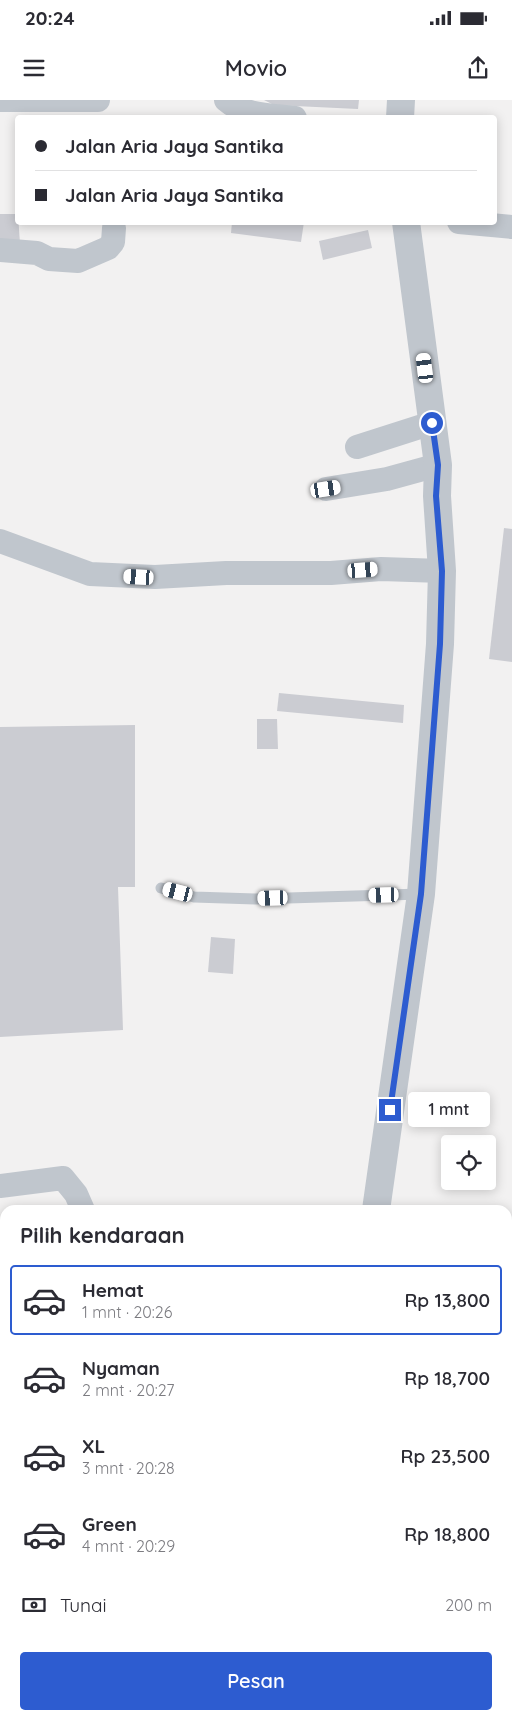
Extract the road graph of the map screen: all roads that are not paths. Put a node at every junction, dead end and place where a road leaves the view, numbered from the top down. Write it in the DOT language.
graph roads {
  1 [pos="0,100"];
  2 [pos="98,100"];
  3 [pos="226,100"];
  4 [pos="401,100"];
  5 [pos="275,115"];
  6 [pos="400,115"];
  7 [pos="406,225"];
  8 [pos="491,225"];
  9 [pos="512,227"];
  10 [pos="114,228"];
  11 [pos="0,250"];
  12 [pos="432,423"];
  13 [pos="357,447"];
  14 [pos="438,465"];
  15 [pos="326,489"];
  16 [pos="0,541"];
  17 [pos="442,571"];
  18 [pos="160,888"];
  19 [pos="421,894"];
  20 [pos="0,1186"];
  21 [pos="82,1205"];
  22 [pos="377,1205"];
  1 -- 2 [label="street"];
  3 -- 5 [label="street"];
  4 -- 6 [label="street"];
  7 -- 12 [label="street"];
  8 -- 9 [label="street"];
  10 -- 11 [label="street"];
  12 -- 13 [label="street"];
  12 -- 14 [label="street"];
  14 -- 15 [label="street"];
  14 -- 17 [label="street"];
  16 -- 17 [label="street"];
  17 -- 19 [label="street"];
  18 -- 19 [label="lane"];
  19 -- 22 [label="street"];
  20 -- 21 [label="street"];
}
